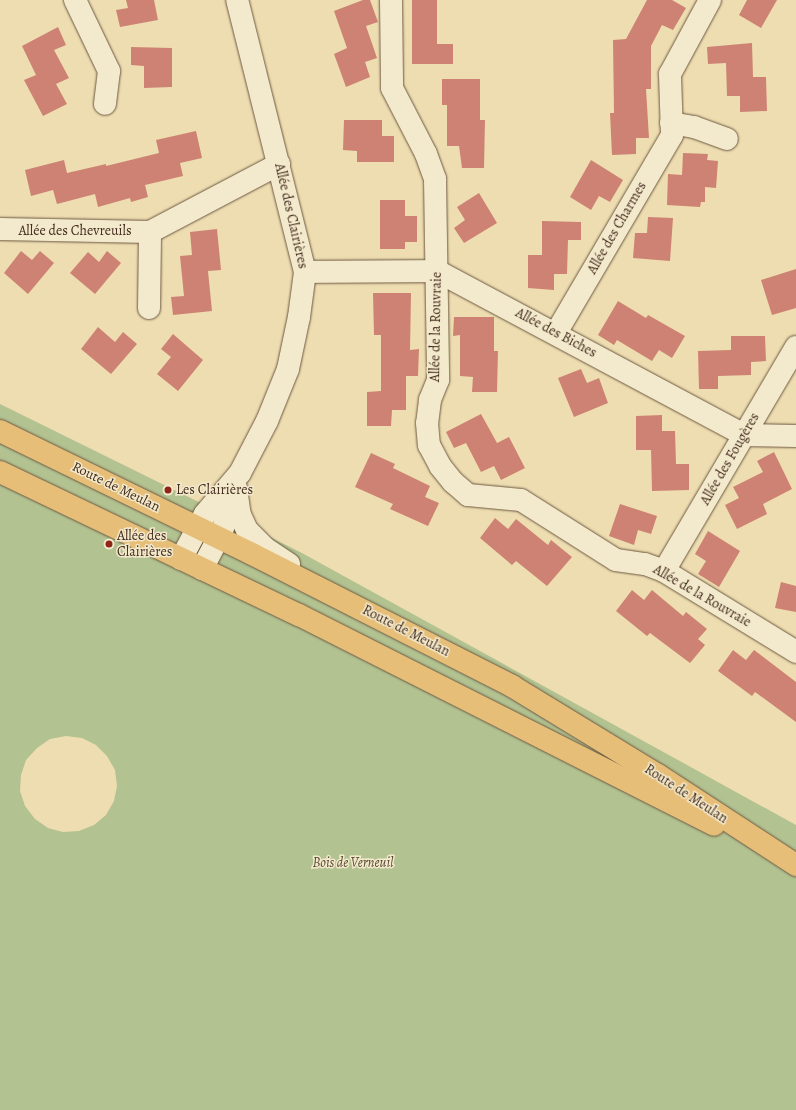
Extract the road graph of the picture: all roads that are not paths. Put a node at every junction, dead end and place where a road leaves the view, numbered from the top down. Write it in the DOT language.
graph roads {
  1 [pos="74,0"];
  2 [pos="237,0"];
  3 [pos="391,0"];
  4 [pos="710,0"];
  5 [pos="105,104"];
  6 [pos="671,123"];
  7 [pos="727,139"];
  8 [pos="279,164"];
  9 [pos="0,229"];
  10 [pos="150,232"];
  11 [pos="437,271"];
  12 [pos="305,272"];
  13 [pos="149,308"];
  14 [pos="556,333"];
  15 [pos="796,347"];
  16 [pos="0,431"];
  17 [pos="744,435"];
  18 [pos="796,436"];
  19 [pos="0,472"];
  20 [pos="238,480"];
  21 [pos="198,528"];
  22 [pos="219,538"];
  23 [pos="181,559"];
  24 [pos="202,569"];
  25 [pos="664,571"];
  26 [pos="340,598"];
  27 [pos="796,652"];
  28 [pos="795,865"];
  1 -- 5 [label="street"];
  2 -- 8 [label="street, Allée des Clairières"];
  3 -- 11 [label="street, Allée de la Rouvraie"];
  4 -- 6 [label="street, Allée des Charmes"];
  6 -- 7 [label="street"];
  6 -- 14 [label="street, Allée des Charmes"];
  8 -- 10 [label="street, Allée des Chevreuils"];
  8 -- 12 [label="street, Allée des Clairières"];
  9 -- 10 [label="street, Allée des Chevreuils"];
  10 -- 13 [label="street, Allée des Chevreuils"];
  11 -- 12 [label="street, Allée des Biches"];
  11 -- 14 [label="street, Allée des Biches"];
  11 -- 25 [label="street, Allée de la Rouvraie"];
  12 -- 20 [label="street, Allée des Clairières"];
  14 -- 17 [label="street, Allée des Biches"];
  15 -- 17 [label="street, Allée des Fougères"];
  16 -- 21 [label="main road, Route de Meulan"];
  17 -- 18 [label="street, Allée des Biches"];
  17 -- 25 [label="street, Allée des Fougères"];
  19 -- 23 [label="main road, Route de Meulan"];
  20 -- 21 [label="street, Allée des Clairières"];
  20 -- 22 [label="street, Allée des Clairières"];
  20 -- 26 [label="street"];
  21 -- 22 [label="main road, Route de Meulan"];
  21 -- 23 [label="street, Allée des Clairières"];
  22 -- 24 [label="street, Allée des Clairières"];
  22 -- 26 [label="main road, Route de Meulan"];
  23 -- 24 [label="main road, Route de Meulan"];
  24 -- 28 [label="main road, Route de Meulan"];
  25 -- 27 [label="street, Allée de la Rouvraie"];
  26 -- 28 [label="main road, Route de Meulan"];
}
